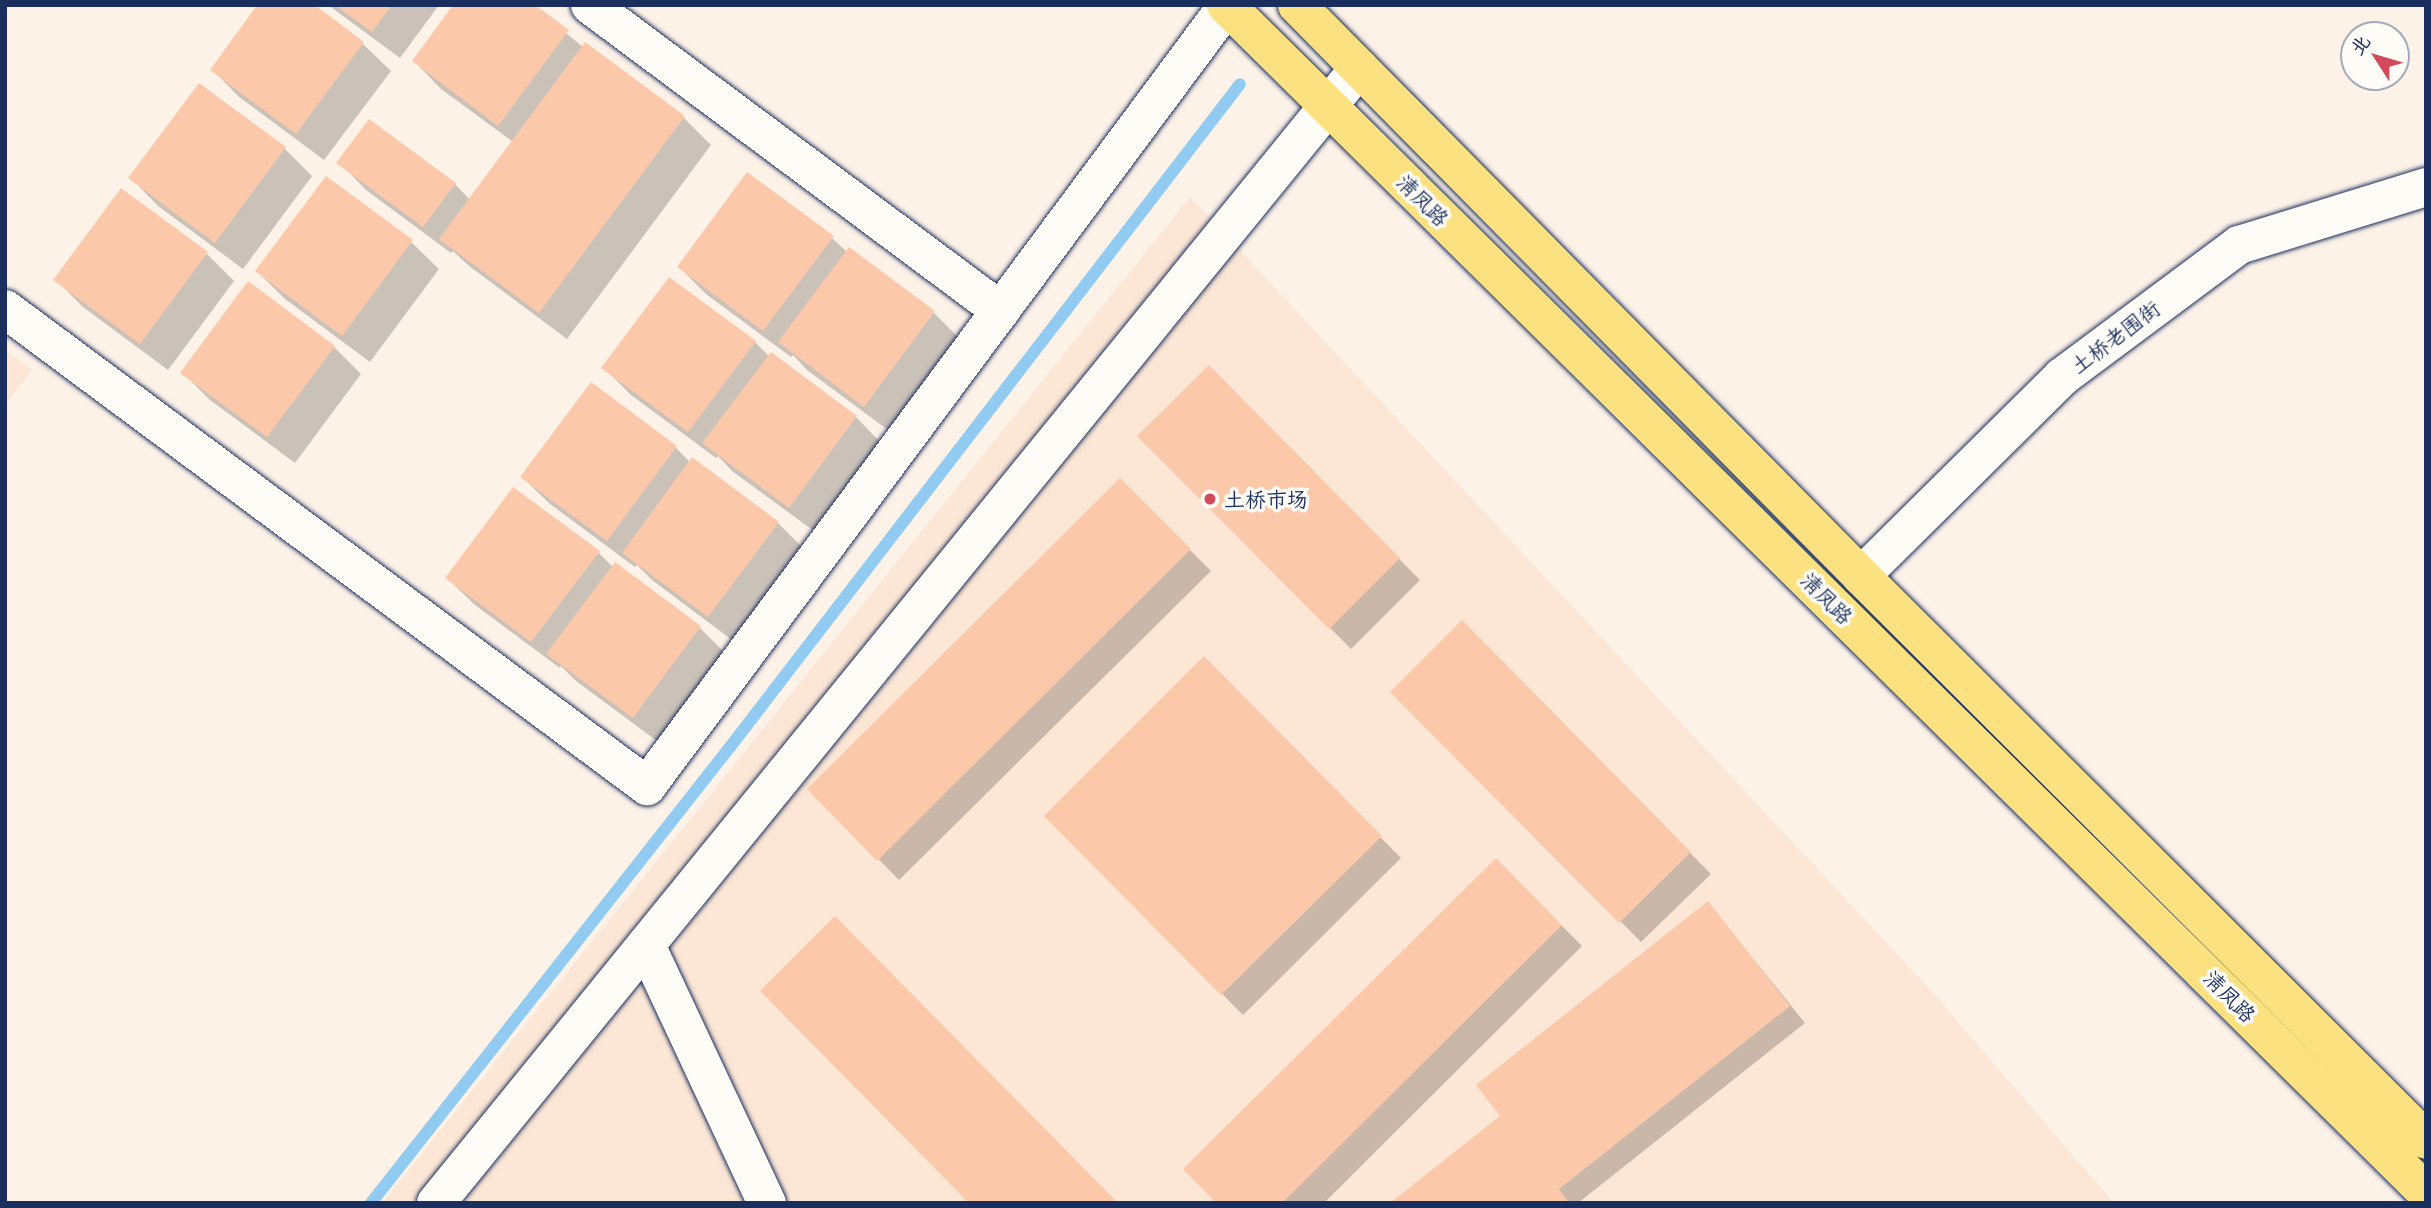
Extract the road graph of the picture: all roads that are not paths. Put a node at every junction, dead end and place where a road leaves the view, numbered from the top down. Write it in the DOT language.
graph roads {
  1 [pos="590,5"];
  2 [pos="1297,5"];
  3 [pos="1226,6"];
  4 [pos="1359,68"];
  5 [pos="1328,106"];
  6 [pos="2426,187"];
  7 [pos="5,309"];
  8 [pos="1001,311"];
  9 [pos="1861,576"];
  10 [pos="646,945"];
  11 [pos="2426,1140"];
  12 [pos="2426,1192"];
  13 [pos="436,1203"];
  14 [pos="767,1203"];
  1 -- 8 [label="street"];
  2 -- 4 [label="highway, 清凤路"];
  3 -- 5 [label="highway, 清凤路"];
  3 -- 8 [label="street"];
  4 -- 5 [label="street"];
  4 -- 9 [label="highway, 清凤路"];
  5 -- 10 [label="street"];
  5 -- 12 [label="highway, 清凤路"];
  6 -- 9 [label="street, 土桥老围街"];
  7 -- 8 [label="street"];
  9 -- 11 [label="highway, 清凤路"];
  10 -- 13 [label="street"];
  10 -- 14 [label="street"];
}
